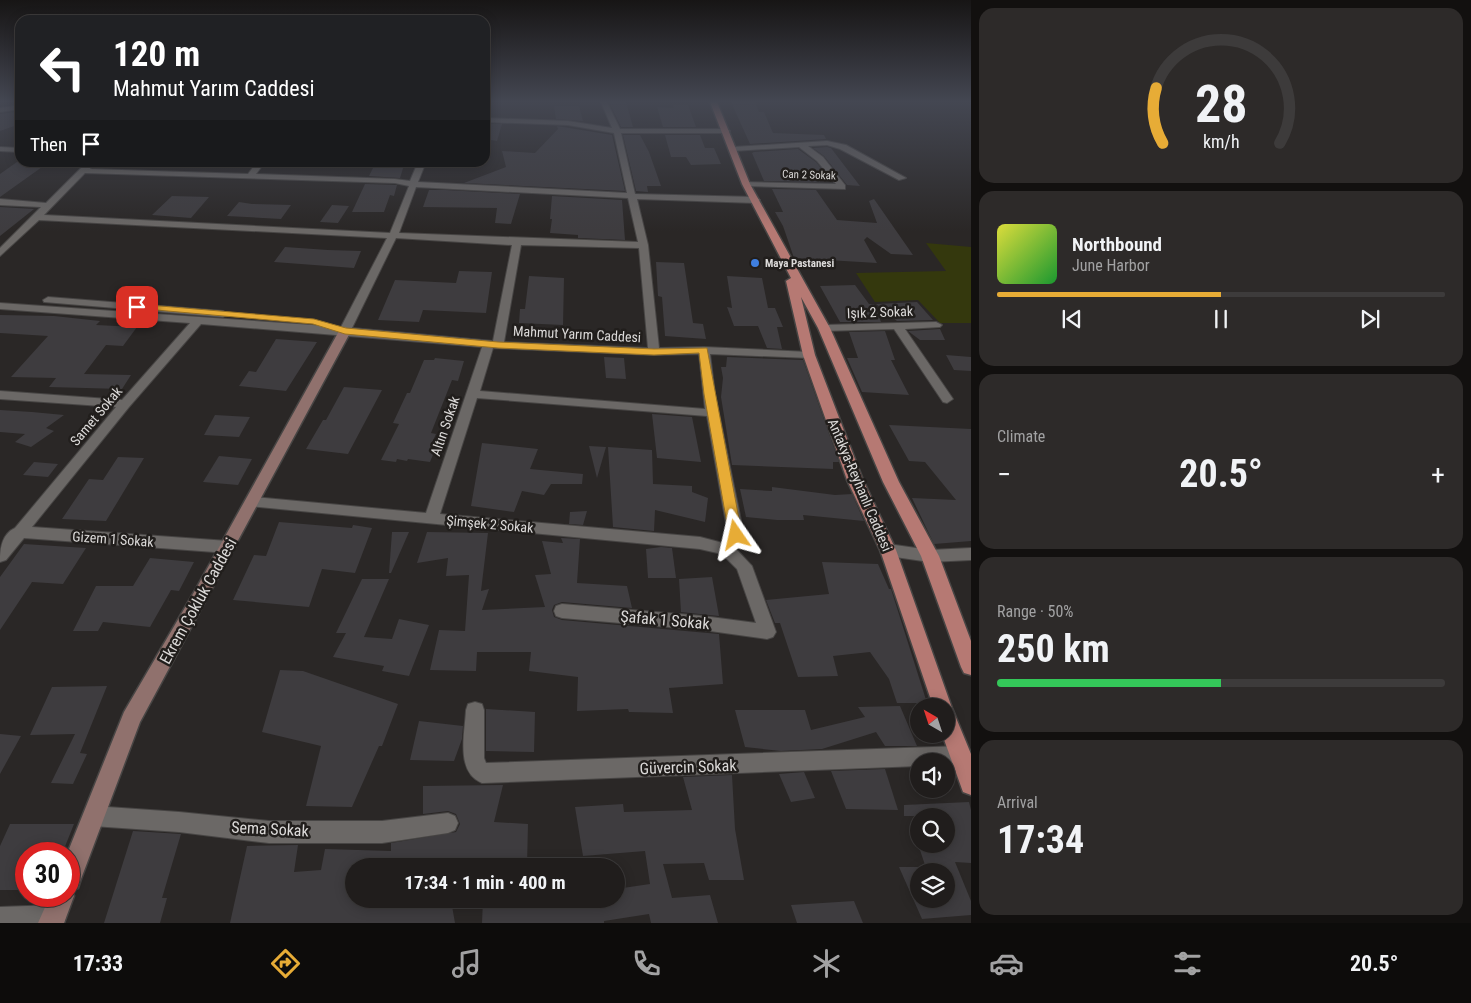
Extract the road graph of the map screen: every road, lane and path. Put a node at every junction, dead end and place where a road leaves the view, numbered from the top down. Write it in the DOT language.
graph roads {
  1 [pos="620,145"];
  2 [pos="732,145"];
  3 [pos="788,145"];
  4 [pos="801,145"];
  5 [pos="837,145"];
  6 [pos="15,148"];
  7 [pos="0,149"];
  8 [pos="734,150"];
  9 [pos="87,167"];
  10 [pos="257,167"];
  11 [pos="420,167"];
  12 [pos="84,171"];
  13 [pos="249,178"];
  14 [pos="902,178"];
  15 [pos="412,184"];
  16 [pos="746,184"];
  17 [pos="631,196"];
  18 [pos="756,200"];
  19 [pos="0,202"];
  20 [pos="45,205"];
  21 [pos="37,217"];
  22 [pos="393,236"];
  23 [pos="517,242"];
  24 [pos="643,245"];
  25 [pos="2,249"];
  26 [pos="787,262"];
  27 [pos="0,297"];
  28 [pos="0,306"];
  29 [pos="198,321"];
  30 [pos="936,325"];
  31 [pos="897,326"];
  32 [pos="824,328"];
  33 [pos="345,331"];
  34 [pos="493,344"];
  35 [pos="704,350"];
  36 [pos="654,352"];
  37 [pos="809,355"];
  38 [pos="473,394"];
  39 [pos="0,395"];
  40 [pos="947,399"];
  41 [pos="125,404"];
  42 [pos="712,413"];
  43 [pos="253,502"];
  44 [pos="431,518"];
  45 [pos="19,532"];
  46 [pos="0,543"];
  47 [pos="228,547"];
  48 [pos="726,550"];
  49 [pos="888,550"];
  50 [pos="971,554"];
  51 [pos="0,556"];
  52 [pos="930,556"];
  53 [pos="562,611"];
  54 [pos="971,667"];
  55 [pos="940,698"];
  56 [pos="475,710"];
  57 [pos="955,741"];
  58 [pos="960,755"];
  59 [pos="971,784"];
  60 [pos="92,816"];
  61 [pos="448,823"];
  62 [pos="80,849"];
  63 [pos="56,912"];
  64 [pos="0,918"];
  1 -- 17 [label="street"];
  2 -- 8 [label="main road, Antakya-Reyhanlı Caddesi"];
  3 -- 8 [label="street"];
  4 -- 16 [label="street, Can 2 Sokak"];
  5 -- 14 [label="street"];
  6 -- 7 [label="street"];
  8 -- 16 [label="main road, Antakya-Reyhanlı Caddesi"];
  9 -- 12 [label="street"];
  10 -- 13 [label="street"];
  11 -- 15 [label="street"];
  12 -- 13 [label="street"];
  12 -- 20 [label="street"];
  13 -- 15 [label="street"];
  15 -- 17 [label="street"];
  15 -- 22 [label="street"];
  16 -- 18 [label="main road, Antakya-Reyhanlı Caddesi"];
  17 -- 18 [label="street"];
  17 -- 24 [label="street"];
  18 -- 26 [label="main road, Antakya-Reyhanlı Caddesi"];
  19 -- 20 [label="street"];
  20 -- 21 [label="street"];
  21 -- 22 [label="street"];
  21 -- 25 [label="street"];
  22 -- 23 [label="street"];
  22 -- 33 [label="street"];
  23 -- 24 [label="street"];
  23 -- 34 [label="street, Altın Sokak"];
  24 -- 36 [label="street"];
  26 -- 32 [label="main road, Antakya-Reyhanlı Caddesi"];
  26 -- 37 [label="main road, Antakya-Reyhanlı Caddesi"];
  27 -- 33 [label="street, Mahmut Yarım Caddesi"];
  28 -- 29 [label="street, Mahmut Yarım Caddesi"];
  29 -- 33 [label="street, Mahmut Yarım Caddesi"];
  29 -- 41 [label="street, Samet Sokak"];
  30 -- 31 [label="street, Işık 2 Sokak"];
  31 -- 32 [label="street, Işık 2 Sokak"];
  31 -- 40 [label="street"];
  32 -- 52 [label="main road, Antakya-Reyhanlı Caddesi"];
  33 -- 34 [label="street, Mahmut Yarım Caddesi"];
  33 -- 43 [label="street, Ekrem Çokluk Caddesi"];
  34 -- 36 [label="street, Mahmut Yarım Caddesi"];
  34 -- 38 [label="street, Altın Sokak"];
  35 -- 36 [label="street, Mahmut Yarım Caddesi"];
  35 -- 37 [label="street, Mahmut Yarım Caddesi"];
  35 -- 42 [label="street"];
  37 -- 49 [label="main road, Antakya-Reyhanlı Caddesi"];
  38 -- 42 [label="street"];
  38 -- 44 [label="street, Altın Sokak"];
  39 -- 41 [label="street"];
  41 -- 45 [label="street, Samet Sokak"];
  42 -- 48 [label="street"];
  43 -- 44 [label="street, Şimşek 2 Sokak"];
  43 -- 47 [label="street, Ekrem Çokluk Caddesi"];
  44 -- 48 [label="street, Şimşek 2 Sokak"];
  45 -- 46 [label="street"];
  45 -- 47 [label="street, Gizem 1 Sokak"];
  45 -- 51 [label="street, Samet Sokak"];
  47 -- 60 [label="street, Ekrem Çokluk Caddesi"];
  48 -- 53 [label="street, Şafak 1 Sokak"];
  49 -- 52 [label="street"];
  49 -- 55 [label="main road, Antakya-Reyhanlı Caddesi"];
  50 -- 52 [label="street"];
  52 -- 54 [label="main road, Antakya-Reyhanlı Caddesi"];
  56 -- 58 [label="street, Güvercin Sokak"];
  57 -- 58 [label="main road"];
  58 -- 59 [label="main road"];
  60 -- 61 [label="street, Sema Sokak"];
  60 -- 62 [label="street, Ekrem Çokluk Caddesi"];
  63 -- 64 [label="street"];
}
